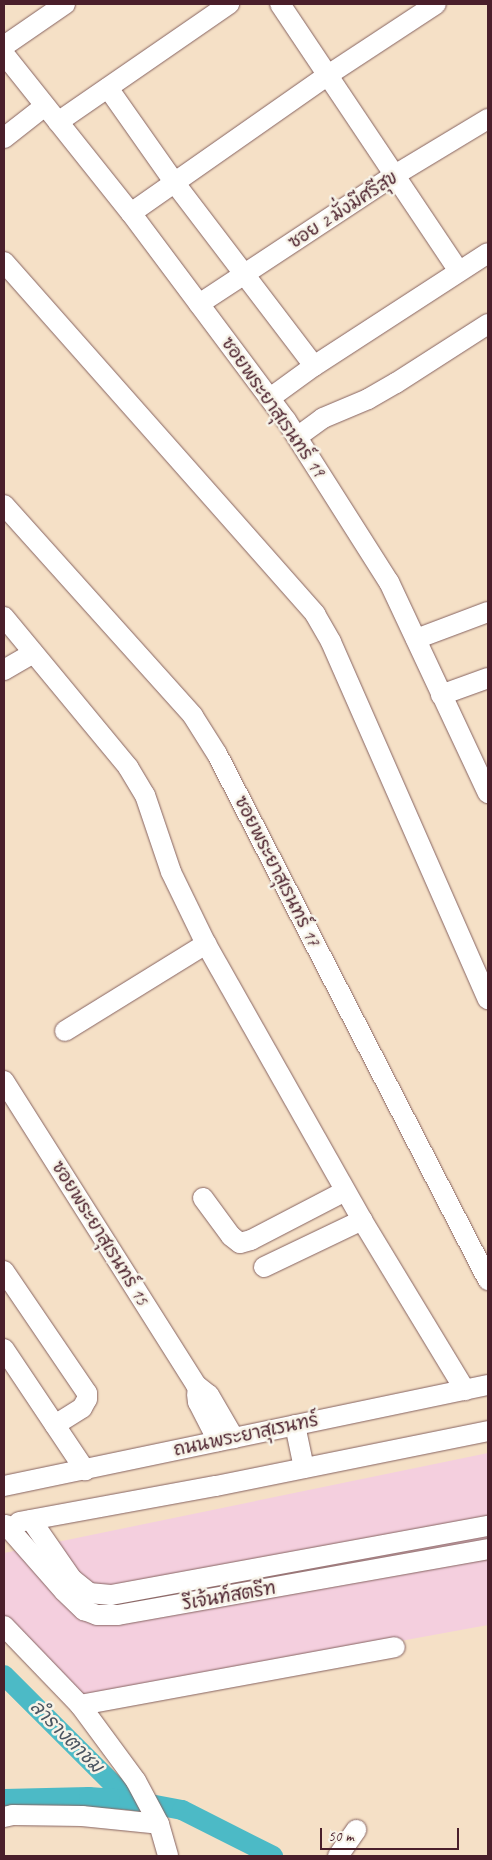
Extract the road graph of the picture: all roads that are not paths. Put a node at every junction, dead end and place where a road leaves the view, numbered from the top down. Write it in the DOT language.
graph roads {
  1 [pos="66,4"];
  2 [pos="229,4"];
  3 [pos="280,4"];
  4 [pos="436,4"];
  5 [pos="4,46"];
  6 [pos="4,54"];
  7 [pos="328,75"];
  8 [pos="108,88"];
  9 [pos="45,106"];
  10 [pos="488,119"];
  11 [pos="58,122"];
  12 [pos="4,138"];
  13 [pos="395,175"];
  14 [pos="174,182"];
  15 [pos="131,213"];
  16 [pos="488,253"];
  17 [pos="4,262"];
  18 [pos="459,271"];
  19 [pos="244,274"];
  20 [pos="199,304"];
  21 [pos="488,324"];
  22 [pos="314,366"];
  23 [pos="270,398"];
  24 [pos="297,437"];
  25 [pos="4,505"];
  26 [pos="488,612"];
  27 [pos="4,616"];
  28 [pos="416,639"];
  29 [pos="33,653"];
  30 [pos="4,670"];
  31 [pos="488,678"];
  32 [pos="441,695"];
  33 [pos="488,793"];
  34 [pos="206,944"];
  35 [pos="488,999"];
  36 [pos="64,1031"];
  37 [pos="4,1081"];
  38 [pos="346,1191"];
  39 [pos="203,1198"];
  40 [pos="362,1220"];
  41 [pos="264,1267"];
  42 [pos="4,1271"];
  43 [pos="488,1280"];
  44 [pos="4,1349"];
  45 [pos="488,1385"];
  46 [pos="465,1390"];
  47 [pos="55,1425"];
  48 [pos="295,1426"];
  49 [pos="488,1431"];
  50 [pos="226,1440"];
  51 [pos="304,1468"];
  52 [pos="85,1470"];
  53 [pos="4,1486"];
  54 [pos="32,1520"];
  55 [pos="5,1525"];
  56 [pos="488,1526"];
  57 [pos="488,1549"];
  58 [pos="4,1626"];
  59 [pos="395,1647"];
  60 [pos="80,1705"];
  61 [pos="4,1817"];
  62 [pos="157,1820"];
  63 [pos="356,1830"];
  64 [pos="168,1856"];
  65 [pos="338,1856"];
  1 -- 5 [label="street"];
  2 -- 8 [label="street"];
  3 -- 7 [label="street"];
  4 -- 7 [label="street"];
  6 -- 9 [label="street, ซอยพระยาสุเรนทร์ 19"];
  7 -- 13 [label="street"];
  7 -- 14 [label="street"];
  8 -- 11 [label="street"];
  8 -- 14 [label="street"];
  9 -- 11 [label="street, ซอยพระยาสุเรนทร์ 19"];
  9 -- 12 [label="street"];
  10 -- 13 [label="street, ซอย 2 มั่งมีศรีสุข"];
  11 -- 15 [label="street, ซอยพระยาสุเรนทร์ 19"];
  13 -- 18 [label="street"];
  13 -- 19 [label="street, ซอย 2 มั่งมีศรีสุข"];
  14 -- 15 [label="street"];
  14 -- 19 [label="street"];
  15 -- 20 [label="street, ซอยพระยาสุเรนทร์ 19"];
  16 -- 18 [label="street"];
  17 -- 35 [label="street"];
  18 -- 22 [label="street"];
  19 -- 20 [label="street, ซอย 2 มั่งมีศรีสุข"];
  19 -- 22 [label="street"];
  20 -- 23 [label="street, ซอยพระยาสุเรนทร์ 19"];
  21 -- 24 [label="street"];
  22 -- 23 [label="street"];
  23 -- 24 [label="street, ซอยพระยาสุเรนทร์ 19"];
  24 -- 28 [label="street, ซอยพระยาสุเรนทร์ 19"];
  25 -- 43 [label="street, ซอยพระยาสุเรนทร์ 17"];
  26 -- 28 [label="street"];
  27 -- 29 [label="street"];
  28 -- 32 [label="street, ซอยพระยาสุเรนทร์ 19"];
  29 -- 30 [label="street"];
  29 -- 34 [label="street"];
  31 -- 32 [label="street"];
  32 -- 33 [label="street, ซอยพระยาสุเรนทร์ 19"];
  34 -- 36 [label="street"];
  34 -- 38 [label="street"];
  37 -- 50 [label="street, ซอยพระยาสุเรนทร์ 15"];
  38 -- 39 [label="street"];
  38 -- 40 [label="street"];
  40 -- 41 [label="street"];
  40 -- 46 [label="street"];
  42 -- 47 [label="street"];
  44 -- 47 [label="street"];
  45 -- 46 [label="street, ถนนพระยาสุเรนทร์"];
  46 -- 48 [label="street, ถนนพระยาสุเรนทร์"];
  47 -- 52 [label="street"];
  48 -- 50 [label="street, ถนนพระยาสุเรนทร์"];
  48 -- 51 [label="street"];
  49 -- 51 [label="street"];
  50 -- 52 [label="street, ถนนพระยาสุเรนทร์"];
  51 -- 54 [label="street"];
  52 -- 53 [label="street, ถนนพระยาสุเรนทร์"];
  54 -- 55 [label="street"];
  54 -- 56 [label="street, รีเจ้นท์สตรีท"];
  55 -- 57 [label="street, รีเจ้นท์สตรีท"];
  58 -- 60 [label="street"];
  59 -- 60 [label="street"];
  60 -- 62 [label="street"];
  61 -- 62 [label="street"];
  62 -- 64 [label="street"];
  63 -- 65 [label="street"];
}
